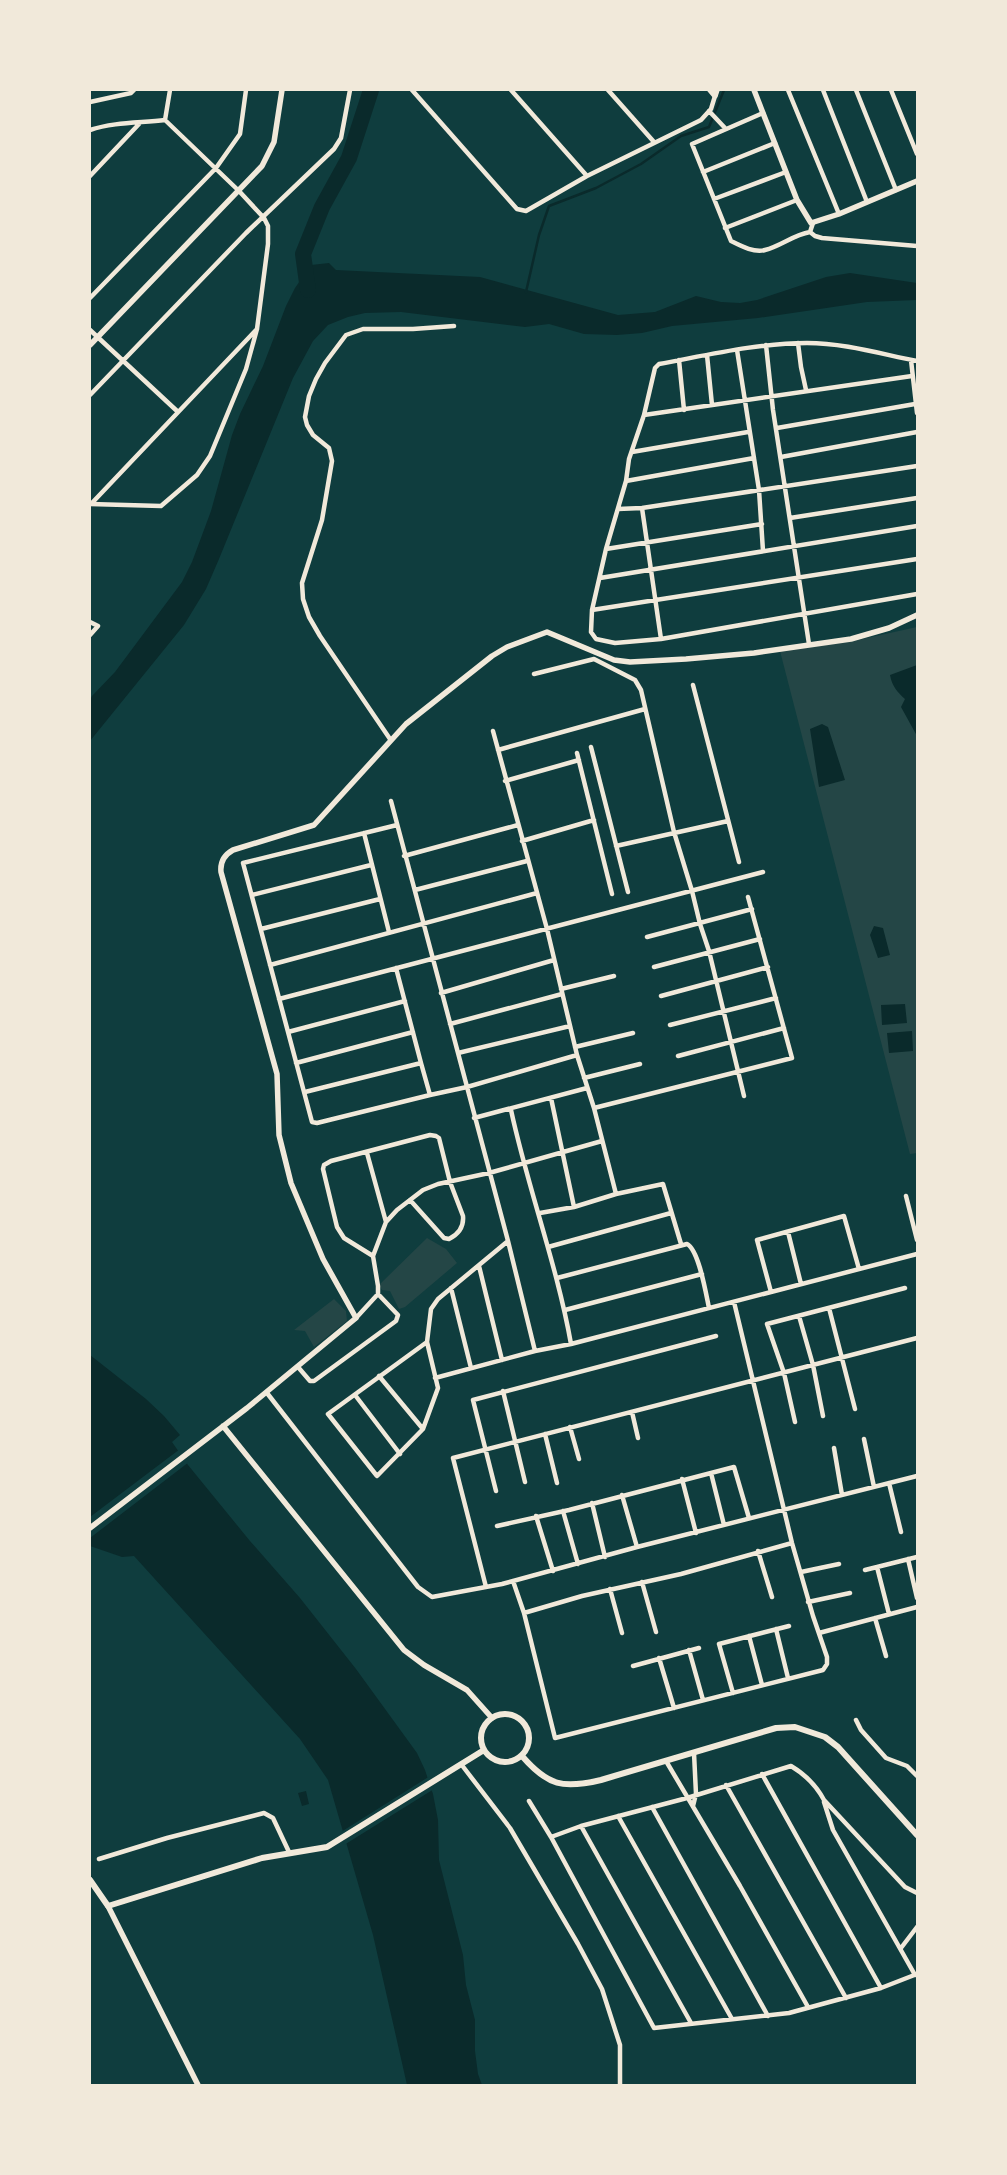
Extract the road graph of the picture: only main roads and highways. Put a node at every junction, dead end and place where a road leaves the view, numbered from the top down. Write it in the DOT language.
graph roads {
  1 [pos="484,1750"];
  2 [pos="522,1756"];
  3 [pos="917,1835"];
  4 [pos="90,1880"];
  1 -- 2 [label="main road"];
  1 -- 2 [label="main road"];
  1 -- 4 [label="main road"];
  2 -- 3 [label="main road"];
}
